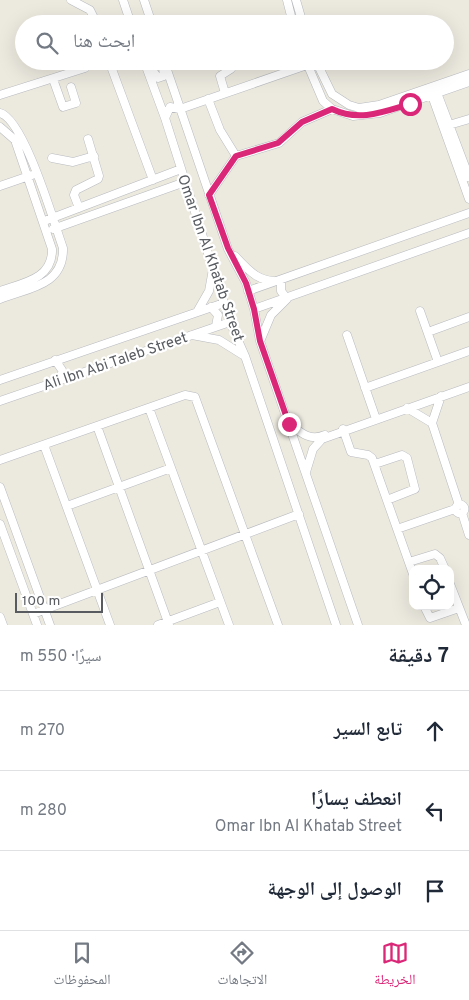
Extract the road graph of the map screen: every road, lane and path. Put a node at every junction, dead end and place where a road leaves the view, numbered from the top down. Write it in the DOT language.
graph roads {
  1 [pos="71,0"];
  2 [pos="123,0"];
  3 [pos="144,0"];
  4 [pos="287,0"];
  5 [pos="296,0"];
  6 [pos="92,15"];
  7 [pos="128,15"];
  8 [pos="149,15"];
  9 [pos="291,15"];
  10 [pos="300,15"];
  11 [pos="80,70"];
  12 [pos="112,70"];
  13 [pos="148,70"];
  14 [pos="153,70"];
  15 [pos="164,70"];
  16 [pos="166,70"];
  17 [pos="229,70"];
  18 [pos="288,70"];
  19 [pos="310,70"];
  20 [pos="320,70"];
  21 [pos="469,74"];
  22 [pos="53,79"];
  23 [pos="469,82"];
  24 [pos="71,87"];
  25 [pos="433,92"];
  26 [pos="225,93"];
  27 [pos="0,95"];
  28 [pos="208,99"];
  29 [pos="399,99"];
  30 [pos="410,104"];
  31 [pos="180,109"];
  32 [pos="332,109"];
  33 [pos="0,113"];
  34 [pos="165,118"];
  35 [pos="469,119"];
  36 [pos="450,125"];
  37 [pos="0,127"];
  38 [pos="88,139"];
  39 [pos="94,156"];
  40 [pos="236,156"];
  41 [pos="52,158"];
  42 [pos="181,169"];
  43 [pos="36,174"];
  44 [pos="469,176"];
  45 [pos="28,177"];
  46 [pos="153,180"];
  47 [pos="186,182"];
  48 [pos="0,186"];
  49 [pos="209,195"];
  50 [pos="104,198"];
  51 [pos="469,199"];
  52 [pos="79,208"];
  53 [pos="108,210"];
  54 [pos="469,213"];
  55 [pos="52,218"];
  56 [pos="43,222"];
  57 [pos="56,228"];
  58 [pos="46,232"];
  59 [pos="469,233"];
  60 [pos="228,248"];
  61 [pos="212,262"];
  62 [pos="281,281"];
  63 [pos="248,291"];
  64 [pos="2,294"];
  65 [pos="287,298"];
  66 [pos="224,303"];
  67 [pos="211,307"];
  68 [pos="254,309"];
  69 [pos="420,311"];
  70 [pos="197,312"];
  71 [pos="469,317"];
  72 [pos="230,322"];
  73 [pos="216,326"];
  74 [pos="428,332"];
  75 [pos="190,335"];
  76 [pos="346,336"];
  77 [pos="260,341"];
  78 [pos="469,351"];
  79 [pos="245,356"];
  80 [pos="55,360"];
  81 [pos="438,362"];
  82 [pos="61,379"];
  83 [pos="0,380"];
  84 [pos="469,387"];
  85 [pos="365,388"];
  86 [pos="441,396"];
  87 [pos="1,402"];
  88 [pos="149,408"];
  89 [pos="407,408"];
  90 [pos="376,419"];
  91 [pos="432,423"];
  92 [pos="289,424"];
  93 [pos="97,426"];
  94 [pos="345,430"];
  95 [pos="325,436"];
  96 [pos="44,445"];
  97 [pos="0,460"];
  98 [pos="375,464"];
  99 [pos="171,468"];
  100 [pos="306,472"];
  101 [pos="0,487"];
  102 [pos="119,487"];
  103 [pos="387,500"];
  104 [pos="67,506"];
  105 [pos="462,508"];
  106 [pos="299,514"];
  107 [pos="0,524"];
  108 [pos="397,529"];
  109 [pos="245,534"];
  110 [pos="469,535"];
  111 [pos="202,551"];
  112 [pos="409,562"];
  113 [pos="410,565"];
  114 [pos="443,565"];
  115 [pos="149,570"];
  116 [pos="98,590"];
  117 [pos="454,595"];
  118 [pos="220,602"];
  119 [pos="459,608"];
  120 [pos="44,610"];
  121 [pos="426,610"];
  122 [pos="453,610"];
  123 [pos="454,610"];
  124 [pos="33,614"];
  125 [pos="0,616"];
  126 [pos="168,623"];
  127 [pos="2,625"];
  128 [pos="37,625"];
  129 [pos="50,625"];
  130 [pos="110,625"];
  131 [pos="158,625"];
  132 [pos="229,625"];
  133 [pos="278,625"];
  134 [pos="336,625"];
  135 [pos="358,625"];
  136 [pos="466,625"];
  1 -- 6 [label="street"];
  2 -- 7 [label="street"];
  3 -- 8 [label="street"];
  4 -- 9 [label="street"];
  5 -- 10 [label="street"];
  11 -- 22 [label="street"];
  12 -- 46 [label="street"];
  13 -- 34 [label="street, Omar Ibn Al Khatab Street"];
  14 -- 15 [label="street"];
  16 -- 31 [label="street, Omar Ibn Al Khatab Street"];
  17 -- 26 [label="street"];
  18 -- 26 [label="street"];
  19 -- 32 [label="street"];
  20 -- 29 [label="street"];
  21 -- 25 [label="street"];
  22 -- 24 [label="street"];
  22 -- 27 [label="street"];
  23 -- 25 [label="street"];
  25 -- 29 [label="street"];
  25 -- 30 [label="street"];
  25 -- 36 [label="street"];
  25 -- 51 [label="street"];
  26 -- 28 [label="street"];
  28 -- 31 [label="street"];
  28 -- 40 [label="street"];
  29 -- 30 [label="street"];
  30 -- 32 [label="street"];
  31 -- 34 [label="street"];
  31 -- 49 [label="street, Omar Ibn Al Khatab Street"];
  32 -- 40 [label="street"];
  33 -- 43 [label="street"];
  34 -- 42 [label="street, Omar Ibn Al Khatab Street"];
  35 -- 36 [label="street"];
  36 -- 44 [label="street"];
  37 -- 45 [label="street"];
  38 -- 39 [label="street"];
  39 -- 41 [label="street"];
  39 -- 52 [label="street"];
  40 -- 49 [label="street"];
  42 -- 46 [label="street"];
  42 -- 47 [label="street, Omar Ibn Al Khatab Street"];
  43 -- 45 [label="street"];
  43 -- 55 [label="street"];
  45 -- 48 [label="street"];
  45 -- 56 [label="street"];
  46 -- 50 [label="street"];
  47 -- 53 [label="street"];
  47 -- 61 [label="street, Omar Ibn Al Khatab Street"];
  49 -- 60 [label="street, Omar Ibn Al Khatab Street"];
  50 -- 52 [label="street"];
  50 -- 53 [label="street"];
  52 -- 55 [label="street"];
  53 -- 57 [label="street"];
  54 -- 62 [label="street"];
  55 -- 56 [label="street"];
  55 -- 57 [label="street"];
  56 -- 58 [label="street"];
  57 -- 58 [label="street"];
  57 -- 64 [label="street"];
  58 -- 64 [label="street"];
  59 -- 65 [label="street"];
  60 -- 62 [label="street"];
  60 -- 63 [label="street, Omar Ibn Al Khatab Street"];
  61 -- 66 [label="street, Omar Ibn Al Khatab Street"];
  61 -- 70 [label="street"];
  62 -- 63 [label="street"];
  62 -- 65 [label="street"];
  63 -- 68 [label="street, Omar Ibn Al Khatab Street"];
  65 -- 68 [label="street"];
  65 -- 77 [label="street"];
  66 -- 67 [label="street, Ali Ibn Abi Taleb Street"];
  66 -- 72 [label="street, Omar Ibn Al Khatab Street"];
  67 -- 70 [label="street, Ali Ibn Abi Taleb Street"];
  67 -- 73 [label="street"];
  68 -- 77 [label="street, Omar Ibn Al Khatab Street"];
  69 -- 74 [label="street"];
  70 -- 80 [label="street, Ali Ibn Abi Taleb Street"];
  71 -- 74 [label="street"];
  72 -- 73 [label="street, Ali Ibn Abi Taleb Street"];
  72 -- 79 [label="street, Omar Ibn Al Khatab Street"];
  73 -- 75 [label="street, Ali Ibn Abi Taleb Street"];
  74 -- 81 [label="street"];
  75 -- 79 [label="street"];
  75 -- 82 [label="street, Ali Ibn Abi Taleb Street"];
  76 -- 85 [label="street"];
  77 -- 92 [label="street, Omar Ibn Al Khatab Street"];
  78 -- 81 [label="street"];
  79 -- 106 [label="street, Omar Ibn Al Khatab Street"];
  80 -- 82 [label="street"];
  80 -- 83 [label="street, Ali Ibn Abi Taleb Street"];
  81 -- 85 [label="street"];
  82 -- 87 [label="street, Ali Ibn Abi Taleb Street"];
  84 -- 86 [label="street"];
  85 -- 90 [label="street"];
  86 -- 89 [label="street"];
  86 -- 91 [label="street"];
  88 -- 93 [label="street"];
  88 -- 99 [label="street"];
  88 -- 109 [label="street"];
  89 -- 90 [label="street"];
  89 -- 91 [label="street"];
  90 -- 94 [label="street"];
  91 -- 105 [label="street"];
  92 -- 95 [label="street"];
  92 -- 100 [label="street, Omar Ibn Al Khatab Street"];
  93 -- 96 [label="street"];
  93 -- 102 [label="street"];
  94 -- 95 [label="street"];
  94 -- 98 [label="street"];
  95 -- 100 [label="street"];
  96 -- 97 [label="street"];
  96 -- 104 [label="street"];
  98 -- 103 [label="street"];
  98 -- 103 [label="street"];
  99 -- 102 [label="street"];
  99 -- 111 [label="street"];
  100 -- 135 [label="street, Omar Ibn Al Khatab Street"];
  101 -- 120 [label="street"];
  102 -- 104 [label="street"];
  102 -- 115 [label="street"];
  103 -- 108 [label="street"];
  104 -- 116 [label="street"];
  105 -- 108 [label="street"];
  105 -- 110 [label="street"];
  106 -- 109 [label="street"];
  106 -- 134 [label="street, Omar Ibn Al Khatab Street"];
  107 -- 124 [label="street"];
  108 -- 112 [label="street"];
  109 -- 111 [label="street"];
  109 -- 133 [label="street"];
  111 -- 115 [label="street"];
  111 -- 118 [label="street"];
  112 -- 113 [label="street"];
  112 -- 114 [label="street"];
  115 -- 116 [label="street"];
  115 -- 126 [label="street"];
  116 -- 120 [label="street"];
  116 -- 130 [label="street"];
  117 -- 119 [label="street"];
  118 -- 126 [label="street"];
  118 -- 132 [label="street"];
  119 -- 123 [label="street"];
  119 -- 136 [label="street"];
  120 -- 124 [label="street"];
  120 -- 129 [label="street"];
  121 -- 122 [label="street"];
  124 -- 128 [label="street"];
  125 -- 127 [label="street"];
  126 -- 131 [label="street"];
}
